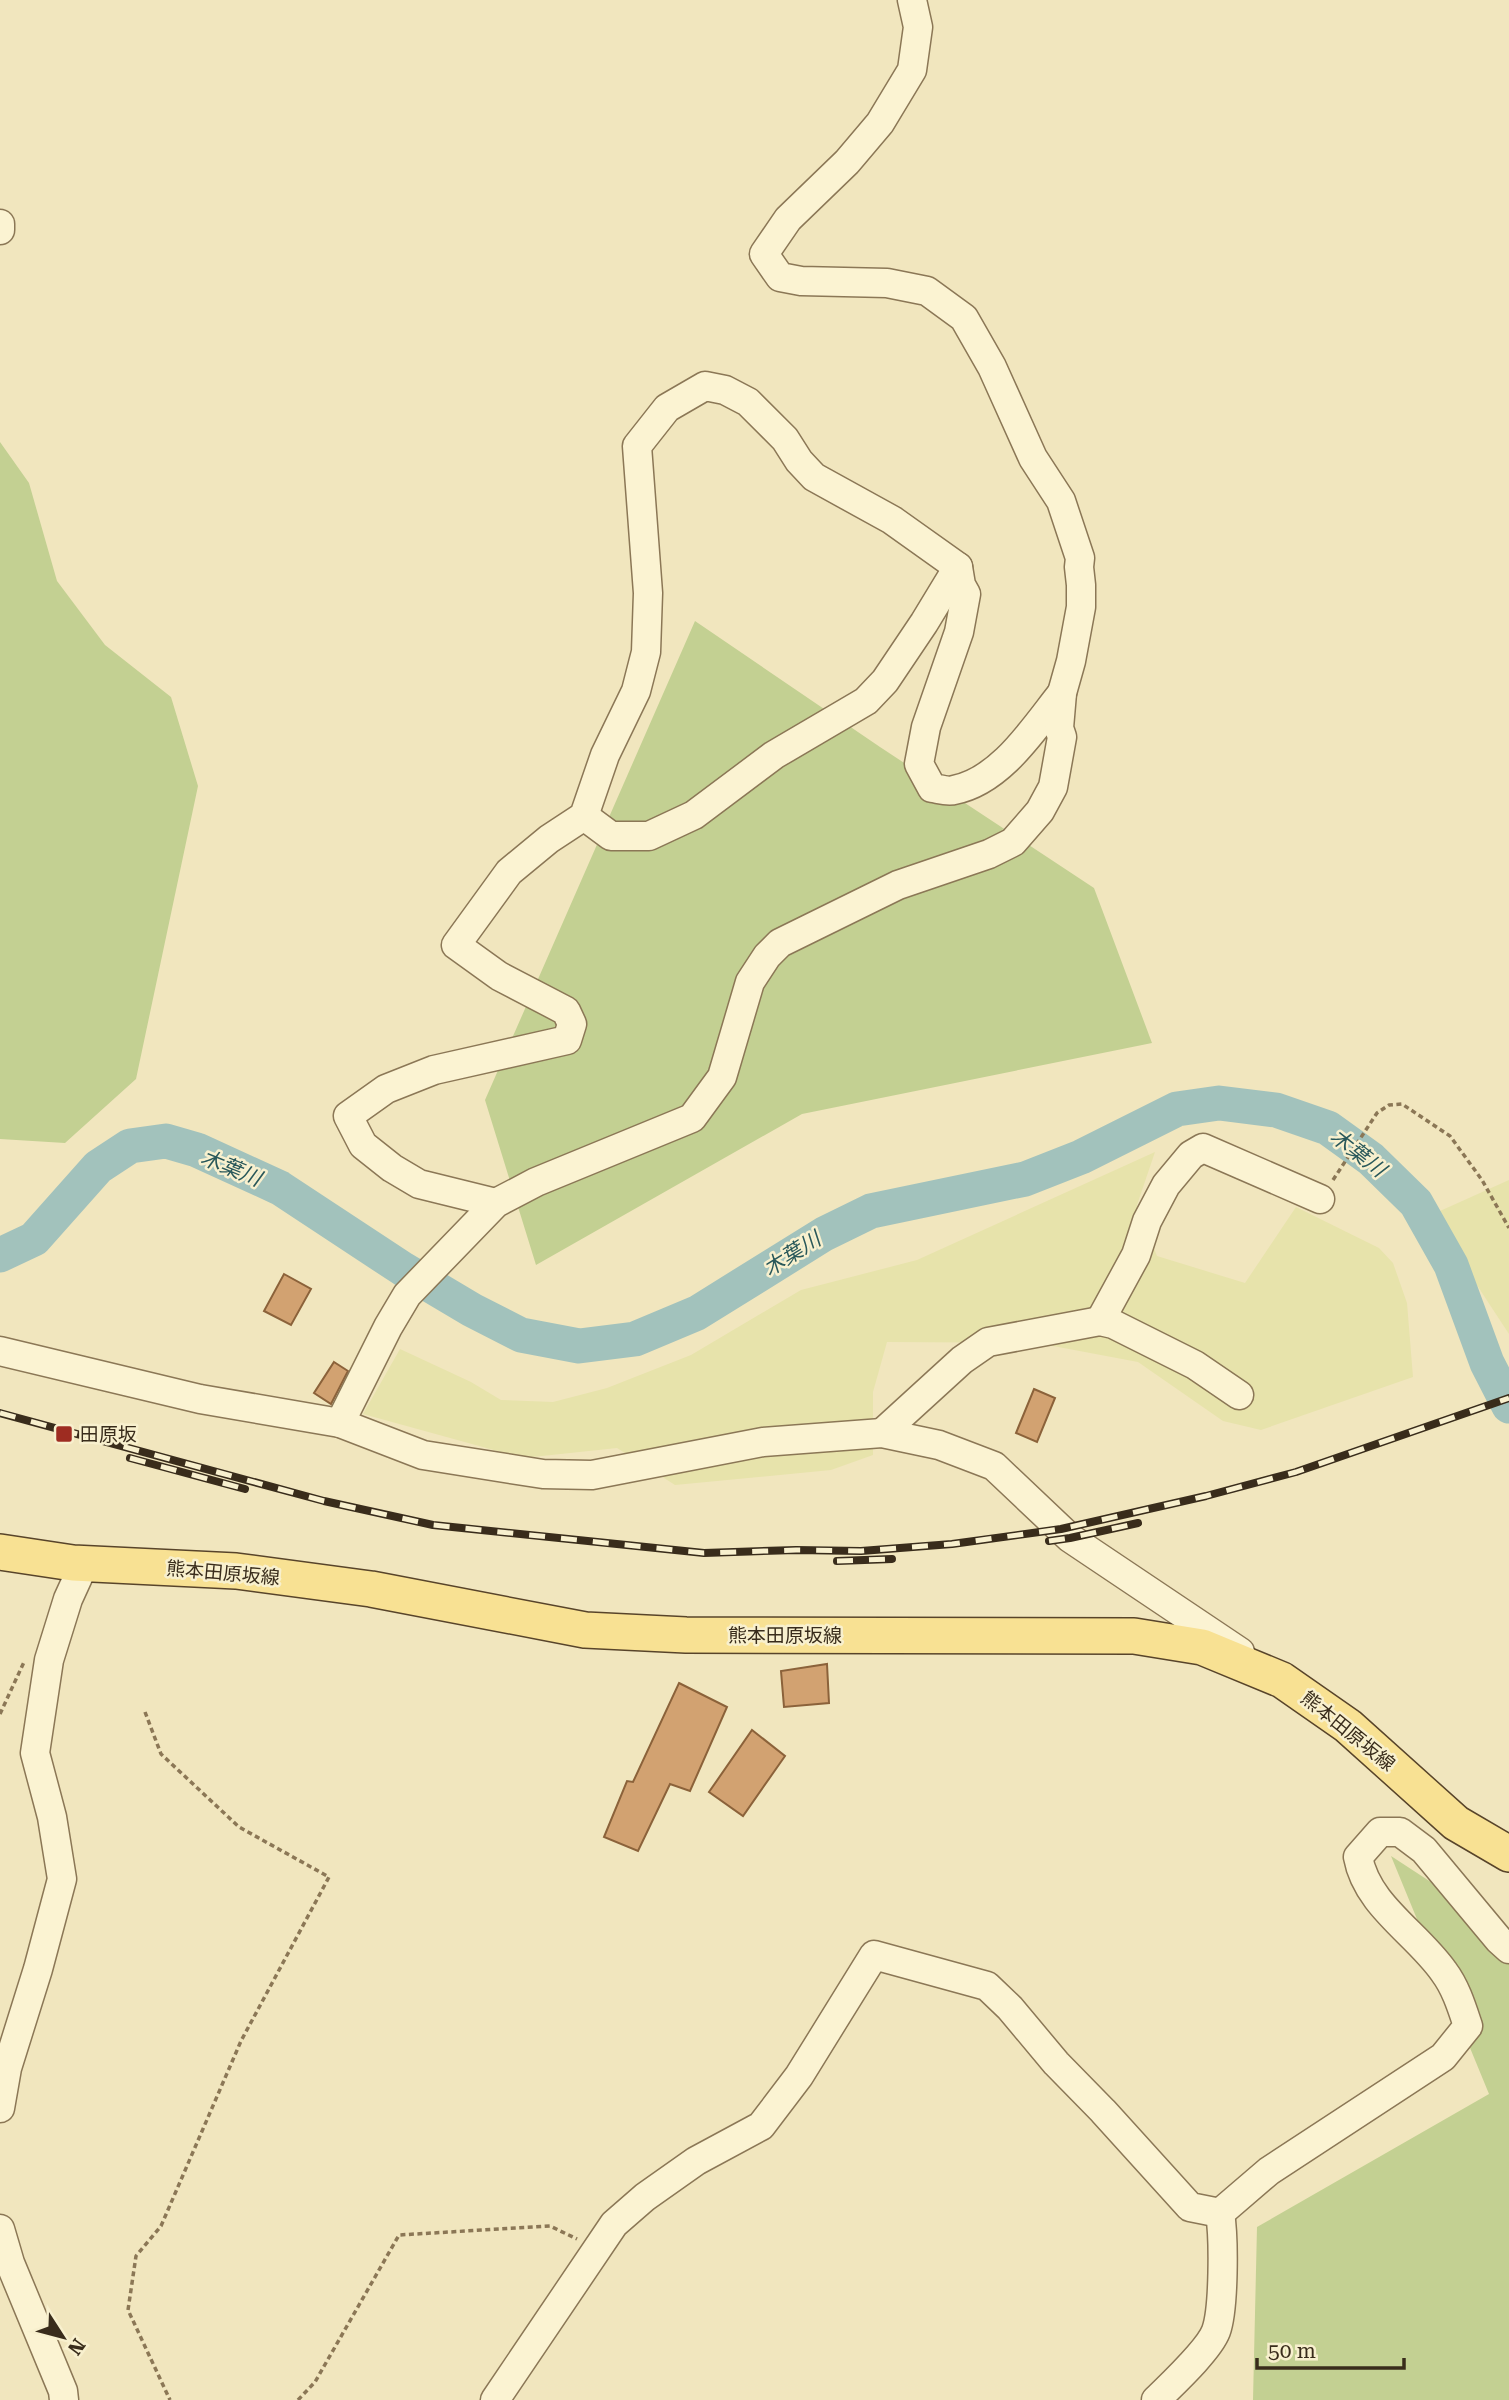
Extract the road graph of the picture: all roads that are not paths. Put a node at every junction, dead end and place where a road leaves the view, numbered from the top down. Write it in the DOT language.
graph roads {
  1 [pos="912,0"];
  2 [pos="0,223"];
  3 [pos="0,230"];
  4 [pos="958,567"];
  5 [pos="1062,693"];
  6 [pos="584,816"];
  7 [pos="1320,1199"];
  8 [pos="496,1203"];
  9 [pos="1100,1321"];
  10 [pos="0,1351"];
  11 [pos="1239,1395"];
  12 [pos="340,1423"];
  13 [pos="881,1433"];
  14 [pos="0,1552"];
  15 [pos="84,1564"];
  16 [pos="1282,1680"];
  17 [pos="1509,1854"];
  18 [pos="1509,1949"];
  19 [pos="0,2108"];
  20 [pos="1220,2213"];
  21 [pos="0,2229"];
  22 [pos="64,2400"];
  23 [pos="495,2400"];
  24 [pos="1156,2400"];
  1 -- 5 [label="street"];
  2 -- 3 [label="street"];
  4 -- 5 [label="street"];
  4 -- 6 [label="street"];
  4 -- 6 [label="street"];
  5 -- 8 [label="street"];
  6 -- 8 [label="street"];
  7 -- 9 [label="street"];
  8 -- 12 [label="street"];
  9 -- 11 [label="street"];
  9 -- 13 [label="street"];
  10 -- 12 [label="street"];
  12 -- 13 [label="street"];
  13 -- 16 [label="street"];
  14 -- 15 [label="main road, 熊本田原坂線"];
  15 -- 16 [label="main road, 熊本田原坂線"];
  15 -- 19 [label="street"];
  16 -- 17 [label="main road, 熊本田原坂線"];
  18 -- 20 [label="street"];
  20 -- 23 [label="street"];
  20 -- 24 [label="street"];
  21 -- 22 [label="street"];
}
